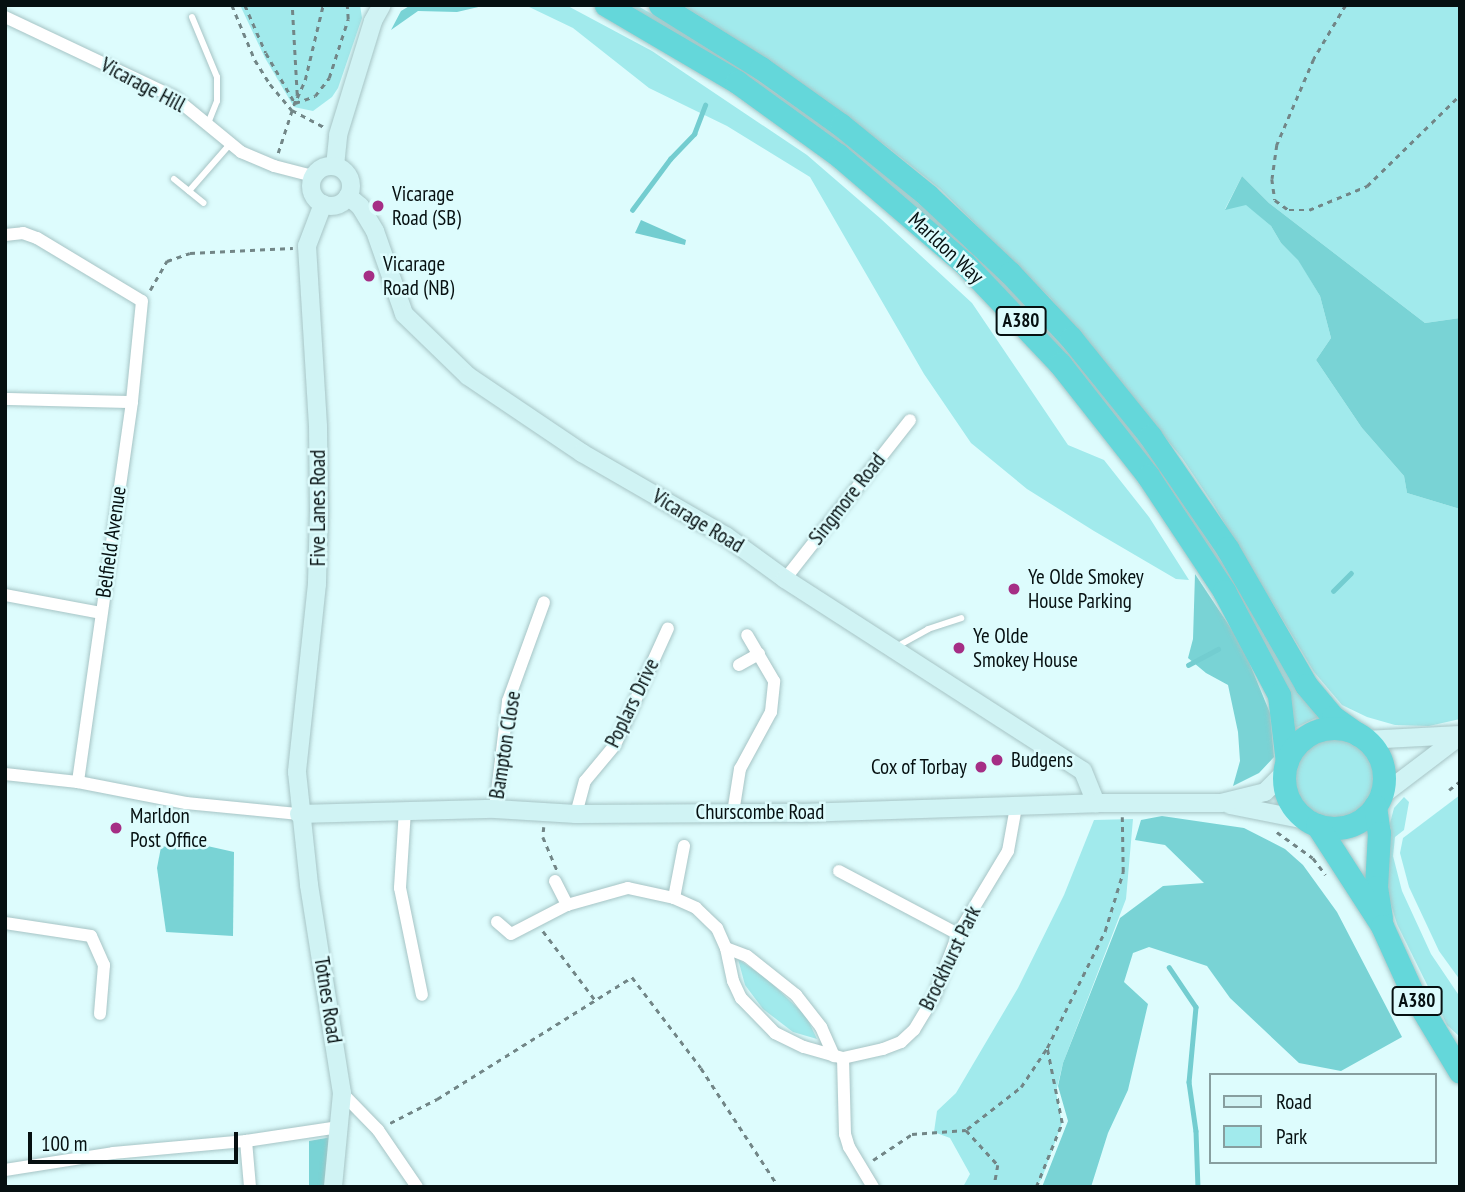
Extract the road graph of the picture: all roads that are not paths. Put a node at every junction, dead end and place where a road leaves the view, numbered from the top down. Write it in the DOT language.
graph roads {
  1 [pos="606,5"];
  2 [pos="660,5"];
  3 [pos="376,11"];
  4 [pos="192,17"];
  5 [pos="5,18"];
  6 [pos="208,123"];
  7 [pos="231,143"];
  8 [pos="335,166"];
  9 [pos="313,176"];
  10 [pos="174,179"];
  11 [pos="189,191"];
  12 [pos="348,196"];
  13 [pos="204,203"];
  14 [pos="323,204"];
  15 [pos="5,235"];
  16 [pos="5,399"];
  17 [pos="132,402"];
  18 [pos="910,420"];
  19 [pos="785,579"];
  20 [pos="5,595"];
  21 [pos="544,602"];
  22 [pos="101,613"];
  23 [pos="961,618"];
  24 [pos="668,628"];
  25 [pos="747,635"];
  26 [pos="895,648"];
  27 [pos="759,654"];
  28 [pos="739,665"];
  29 [pos="1460,735"];
  30 [pos="1362,737"];
  31 [pos="1286,767"];
  32 [pos="5,774"];
  33 [pos="78,782"];
  34 [pos="1378,801"];
  35 [pos="1096,803"];
  36 [pos="1221,803"];
  37 [pos="1016,807"];
  38 [pos="495,809"];
  39 [pos="405,810"];
  40 [pos="733,813"];
  41 [pos="299,814"];
  42 [pos="576,814"];
  43 [pos="1311,822"];
  44 [pos="684,846"];
  45 [pos="839,871"];
  46 [pos="555,881"];
  47 [pos="674,898"];
  48 [pos="567,905"];
  49 [pos="497,922"];
  50 [pos="5,923"];
  51 [pos="1382,926"];
  52 [pos="958,933"];
  53 [pos="726,948"];
  54 [pos="422,995"];
  55 [pos="100,1014"];
  56 [pos="839,1057"];
  57 [pos="1460,1072"];
  58 [pos="342,1093"];
  59 [pos="339,1127"];
  60 [pos="246,1141"];
  61 [pos="5,1170"];
  62 [pos="250,1187"];
  63 [pos="333,1187"];
  64 [pos="417,1187"];
  65 [pos="873,1187"];
  1 -- 31 [label="highway, Marldon Way / A380"];
  2 -- 30 [label="highway, Marldon Way / A380"];
  3 -- 8 [label="street"];
  4 -- 6 [label="lane"];
  5 -- 6 [label="street, Vicarage Hill"];
  6 -- 7 [label="street, Vicarage Hill"];
  7 -- 9 [label="street, Vicarage Hill"];
  7 -- 11 [label="lane"];
  8 -- 9 [label="street"];
  8 -- 12 [label="street"];
  9 -- 14 [label="street"];
  10 -- 11 [label="lane"];
  11 -- 13 [label="lane"];
  12 -- 14 [label="street"];
  12 -- 19 [label="street, Vicarage Road"];
  14 -- 41 [label="street, Five Lanes Road"];
  15 -- 17 [label="street, Belfield Avenue"];
  16 -- 17 [label="street"];
  17 -- 22 [label="street, Belfield Avenue"];
  18 -- 19 [label="street, Singmore Road"];
  19 -- 26 [label="street, Vicarage Road"];
  20 -- 22 [label="street"];
  21 -- 38 [label="street, Bampton Close"];
  22 -- 33 [label="street, Belfield Avenue"];
  23 -- 26 [label="lane"];
  24 -- 42 [label="street, Poplars Drive"];
  25 -- 27 [label="street"];
  26 -- 35 [label="street, Vicarage Road"];
  27 -- 28 [label="street"];
  27 -- 40 [label="street"];
  29 -- 30 [label="street"];
  29 -- 34 [label="street"];
  30 -- 31 [label="highway"];
  30 -- 34 [label="highway"];
  31 -- 36 [label="street, Churscombe Road"];
  31 -- 43 [label="highway"];
  32 -- 33 [label="street"];
  33 -- 41 [label="street"];
  34 -- 43 [label="highway"];
  34 -- 51 [label="highway, A380"];
  35 -- 36 [label="street, Churscombe Road"];
  35 -- 37 [label="street, Churscombe Road"];
  36 -- 43 [label="street, Churscombe Road"];
  37 -- 40 [label="street, Churscombe Road"];
  37 -- 52 [label="street, Brockhurst Park"];
  38 -- 39 [label="street, Churscombe Road"];
  38 -- 42 [label="street, Churscombe Road"];
  39 -- 41 [label="street, Churscombe Road"];
  39 -- 54 [label="street"];
  40 -- 42 [label="street, Churscombe Road"];
  41 -- 58 [label="street, Totnes Road"];
  43 -- 51 [label="highway, A380"];
  44 -- 47 [label="street"];
  45 -- 52 [label="street"];
  46 -- 48 [label="street"];
  47 -- 48 [label="street"];
  47 -- 53 [label="street"];
  48 -- 49 [label="street"];
  50 -- 55 [label="street"];
  51 -- 57 [label="highway, A380"];
  52 -- 56 [label="street, Brockhurst Park"];
  53 -- 56 [label="street"];
  53 -- 56 [label="street"];
  56 -- 65 [label="street"];
  58 -- 59 [label="street, Totnes Road"];
  58 -- 64 [label="street"];
  59 -- 60 [label="street"];
  59 -- 63 [label="street, Totnes Road"];
  60 -- 61 [label="street"];
  60 -- 62 [label="street"];
}
